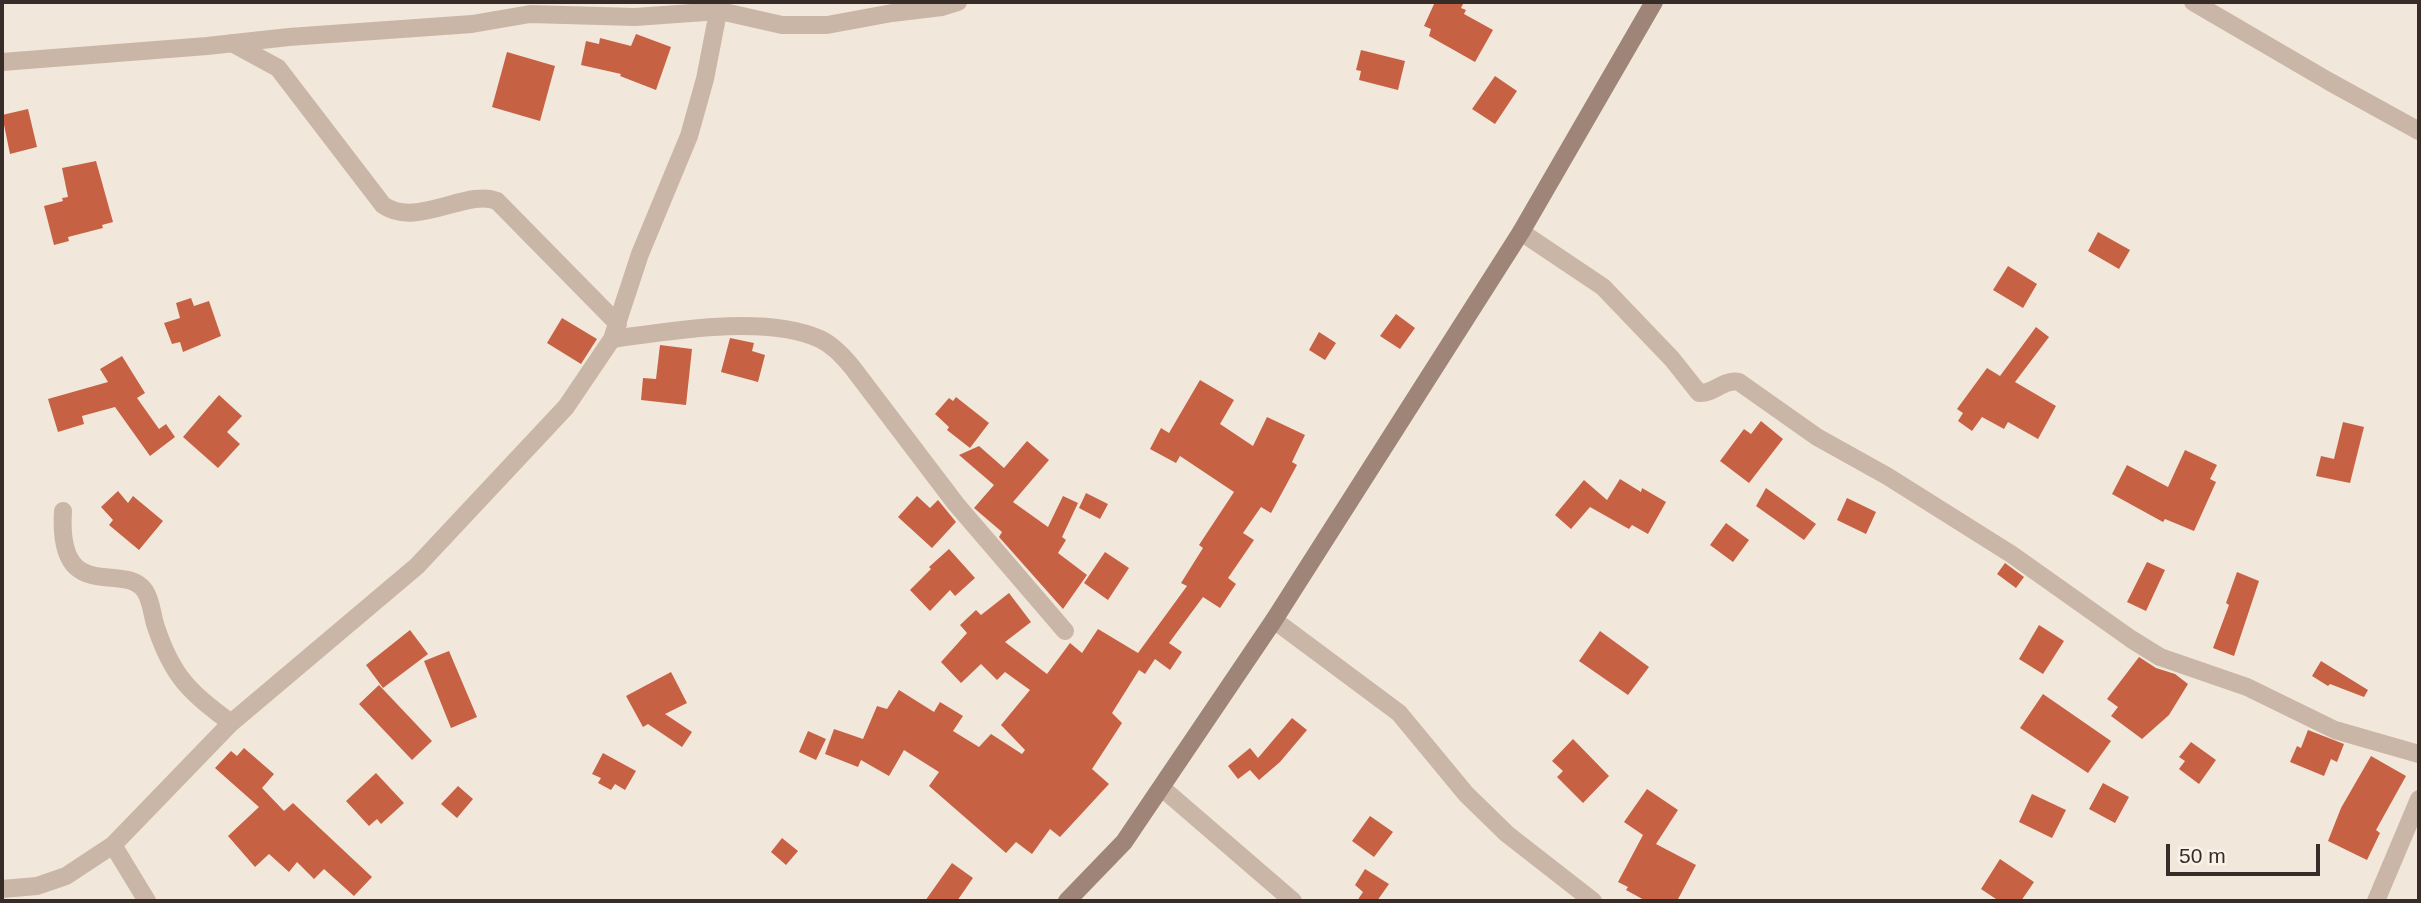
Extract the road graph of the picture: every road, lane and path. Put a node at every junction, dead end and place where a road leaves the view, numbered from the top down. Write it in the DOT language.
graph roads {
  1 [pos="958,2"];
  2 [pos="1654,2"];
  3 [pos="2193,2"];
  4 [pos="720,6"];
  5 [pos="232,43"];
  6 [pos="2,62"];
  7 [pos="2419,131"];
  8 [pos="1521,232"];
  9 [pos="615,331"];
  10 [pos="63,511"];
  11 [pos="1274,620"];
  12 [pos="1065,631"];
  13 [pos="231,723"];
  14 [pos="2419,754"];
  15 [pos="1162,788"];
  16 [pos="2419,799"];
  17 [pos="113,845"];
  18 [pos="2,890"];
  19 [pos="147,901"];
  20 [pos="1066,901"];
  21 [pos="1293,901"];
  22 [pos="1593,901"];
  23 [pos="2376,901"];
  1 -- 4 [label="street"];
  2 -- 8 [label="main road"];
  3 -- 7 [label="street"];
  4 -- 5 [label="street"];
  4 -- 9 [label="street"];
  5 -- 6 [label="street"];
  5 -- 9 [label="street"];
  8 -- 11 [label="main road"];
  8 -- 14 [label="street"];
  9 -- 12 [label="street"];
  9 -- 13 [label="street"];
  10 -- 13 [label="street"];
  11 -- 15 [label="main road"];
  11 -- 22 [label="street"];
  13 -- 17 [label="street"];
  15 -- 20 [label="main road"];
  15 -- 21 [label="street"];
  16 -- 23 [label="street"];
  17 -- 18 [label="street"];
  17 -- 19 [label="street"];
}
